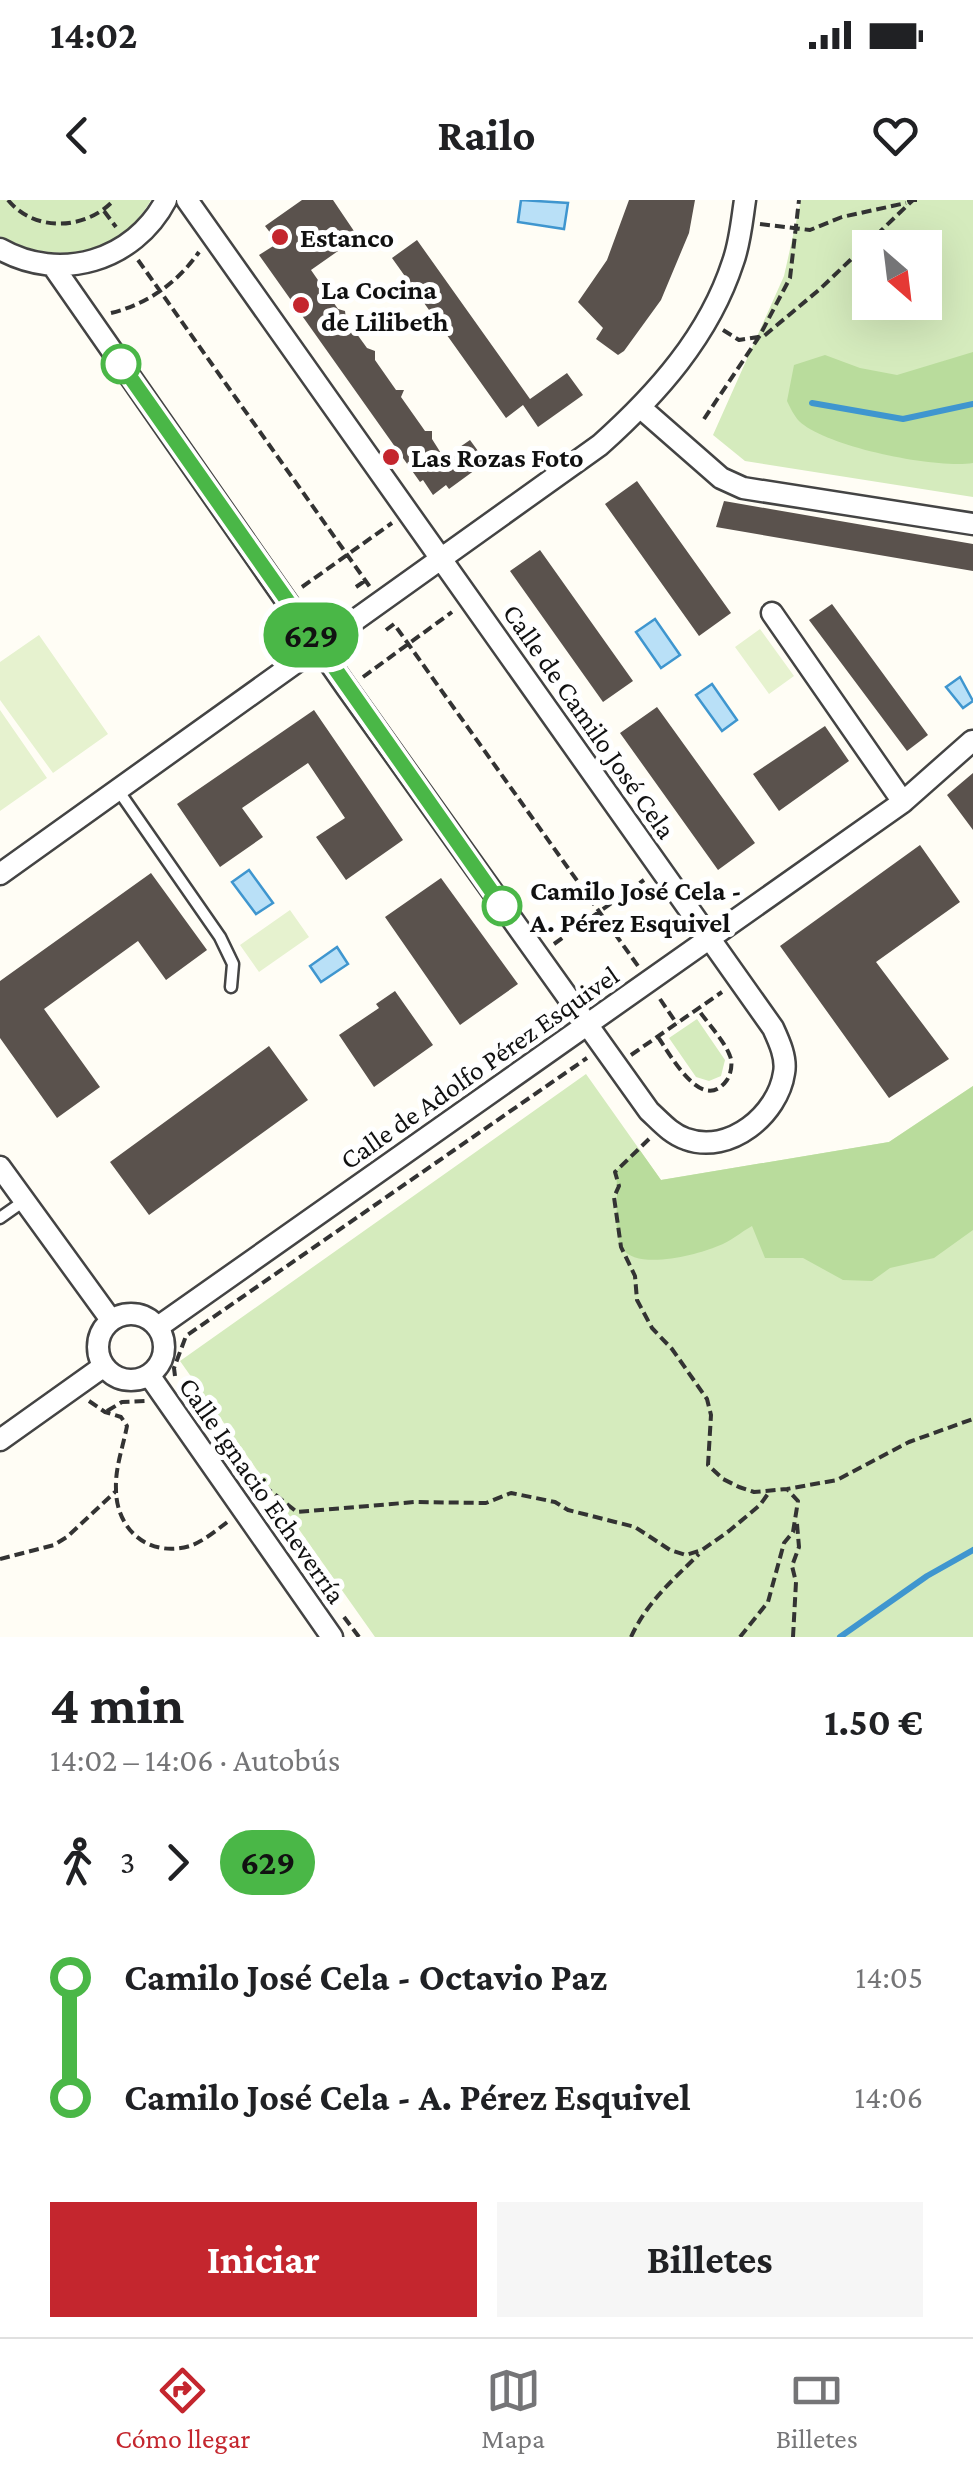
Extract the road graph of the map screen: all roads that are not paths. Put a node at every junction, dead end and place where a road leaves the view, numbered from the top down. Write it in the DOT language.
graph roads {
  1 [pos="166,200"];
  2 [pos="186,200"];
  3 [pos="746,200"];
  4 [pos="0,249"];
  5 [pos="53,266"];
  6 [pos="641,408"];
  7 [pos="973,524"];
  8 [pos="442,558"];
  9 [pos="772,613"];
  10 [pos="318,646"];
  11 [pos="973,741"];
  12 [pos="118,789"];
  13 [pos="903,802"];
  14 [pos="0,874"];
  15 [pos="709,938"];
  16 [pos="232,987"];
  17 [pos="586,1024"];
  18 [pos="0,1168"];
  19 [pos="24,1201"];
  20 [pos="0,1218"];
  21 [pos="111,1320"];
  22 [pos="158,1327"];
  23 [pos="104,1366"];
  24 [pos="148,1375"];
  25 [pos="0,1440"];
  26 [pos="332,1637"];
  1 -- 5 [label="street"];
  2 -- 8 [label="street, Calle de Camilo José Cela"];
  3 -- 6 [label="street"];
  4 -- 5 [label="street"];
  5 -- 10 [label="street, Calle de Camilo José Cela"];
  6 -- 7 [label="street"];
  6 -- 8 [label="street"];
  8 -- 10 [label="street"];
  8 -- 15 [label="street, Calle de Camilo José Cela"];
  9 -- 13 [label="street"];
  10 -- 12 [label="street"];
  10 -- 17 [label="street, Calle de Camilo José Cela"];
  11 -- 13 [label="street, Calle de Adolfo Pérez Esquivel"];
  12 -- 14 [label="street"];
  12 -- 16 [label="lane"];
  13 -- 15 [label="street, Calle de Adolfo Pérez Esquivel"];
  15 -- 17 [label="street, Calle de Adolfo Pérez Esquivel"];
  15 -- 17 [label="street, Calle de Camilo José Cela"];
  17 -- 22 [label="street, Calle de Adolfo Pérez Esquivel"];
  18 -- 19 [label="street"];
  19 -- 20 [label="lane"];
  19 -- 21 [label="street"];
  21 -- 22 [label="street"];
  21 -- 23 [label="street"];
  22 -- 24 [label="street"];
  23 -- 24 [label="street"];
  23 -- 25 [label="street"];
  24 -- 26 [label="street, Calle Ignacio Echeverría"];
}
